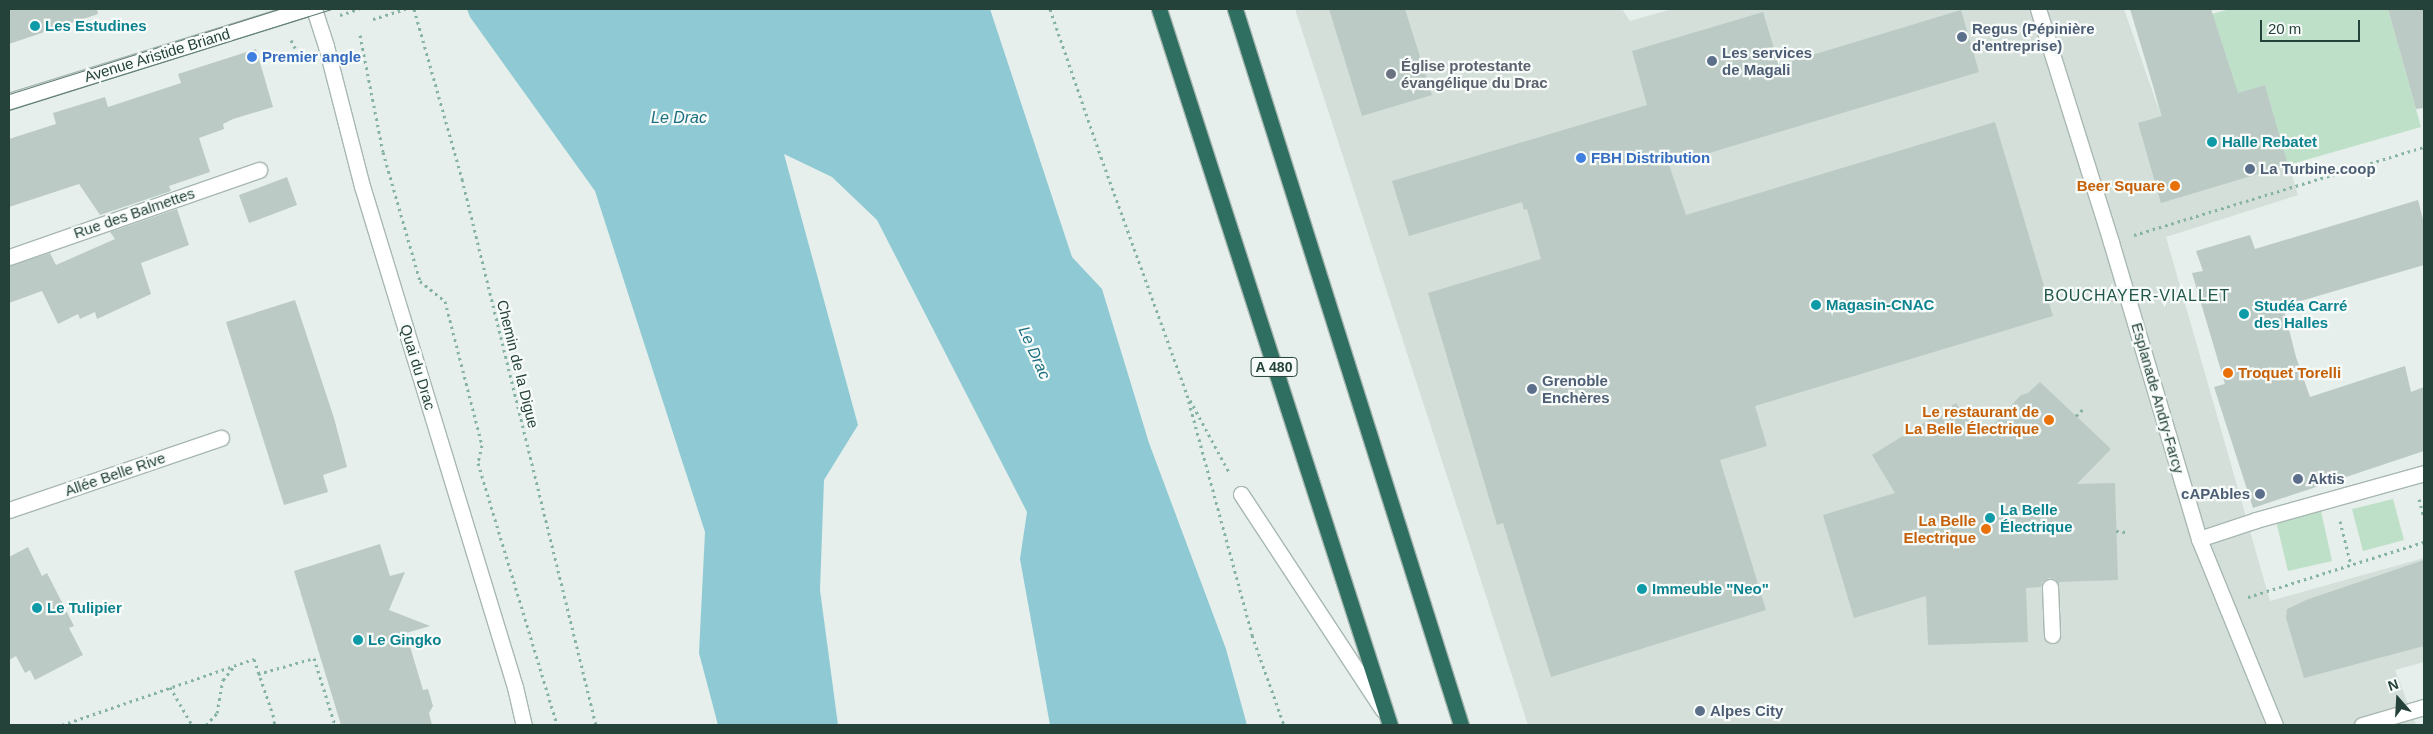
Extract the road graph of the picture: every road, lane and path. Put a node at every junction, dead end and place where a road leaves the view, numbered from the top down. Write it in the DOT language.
graph roads {
  1 [pos="305,9"];
  2 [pos="314,9"];
  3 [pos="405,9"];
  4 [pos="414,9"];
  5 [pos="1050,9"];
  6 [pos="1160,9"];
  7 [pos="1235,9"];
  8 [pos="2038,9"];
  9 [pos="372,19"];
  10 [pos="360,35"];
  11 [pos="9,101"];
  12 [pos="2424,147"];
  13 [pos="259,170"];
  14 [pos="2112,242"];
  15 [pos="9,257"];
  16 [pos="1187,395"];
  17 [pos="2084,408"];
  18 [pos="2076,416"];
  19 [pos="221,438"];
  20 [pos="2424,473"];
  21 [pos="1241,494"];
  22 [pos="2334,499"];
  23 [pos="9,510"];
  24 [pos="2116,532"];
  25 [pos="2126,532"];
  26 [pos="2199,539"];
  27 [pos="2424,542"];
  28 [pos="2351,565"];
  29 [pos="2050,587"];
  30 [pos="2225,604"];
  31 [pos="2052,635"];
  32 [pos="235,664"];
  33 [pos="258,674"];
  34 [pos="170,687"];
  35 [pos="2424,707"];
  36 [pos="1388,720"];
  37 [pos="62,725"];
  38 [pos="192,725"];
  39 [pos="206,725"];
  40 [pos="273,725"];
  41 [pos="335,725"];
  42 [pos="524,725"];
  43 [pos="557,725"];
  44 [pos="596,725"];
  45 [pos="1284,725"];
  46 [pos="1461,725"];
  47 [pos="2275,725"];
  48 [pos="2362,725"];
  1 -- 11 [label="street, Avenue Aristide Briand"];
  2 -- 42 [label="street, Quai du Drac"];
  3 -- 9 [label="path"];
  4 -- 44 [label="path, Chemin de la Digue"];
  5 -- 16 [label="path"];
  6 -- 36 [label="highway, A 480"];
  7 -- 46 [label="highway"];
  8 -- 14 [label="street, Esplanade Andry-Farcy"];
  10 -- 43 [label="path"];
  12 -- 14 [label="path"];
  13 -- 15 [label="street, Rue des Balmettes"];
  14 -- 26 [label="street, Esplanade Andry-Farcy"];
  16 -- 21 [label="path"];
  16 -- 45 [label="path"];
  17 -- 18 [label="path"];
  19 -- 23 [label="street, Allée Belle Rive"];
  20 -- 22 [label="street"];
  21 -- 36 [label="street"];
  22 -- 26 [label="street"];
  22 -- 28 [label="path"];
  24 -- 25 [label="path"];
  26 -- 30 [label="street, Esplanade Andry-Farcy"];
  27 -- 28 [label="path"];
  28 -- 30 [label="path"];
  29 -- 31 [label="street"];
  30 -- 47 [label="street, Esplanade Andry-Farcy"];
  32 -- 33 [label="path"];
  32 -- 34 [label="path"];
  32 -- 39 [label="path"];
  33 -- 40 [label="path"];
  33 -- 41 [label="path"];
  34 -- 37 [label="path"];
  34 -- 38 [label="path"];
  35 -- 48 [label="street"];
}
